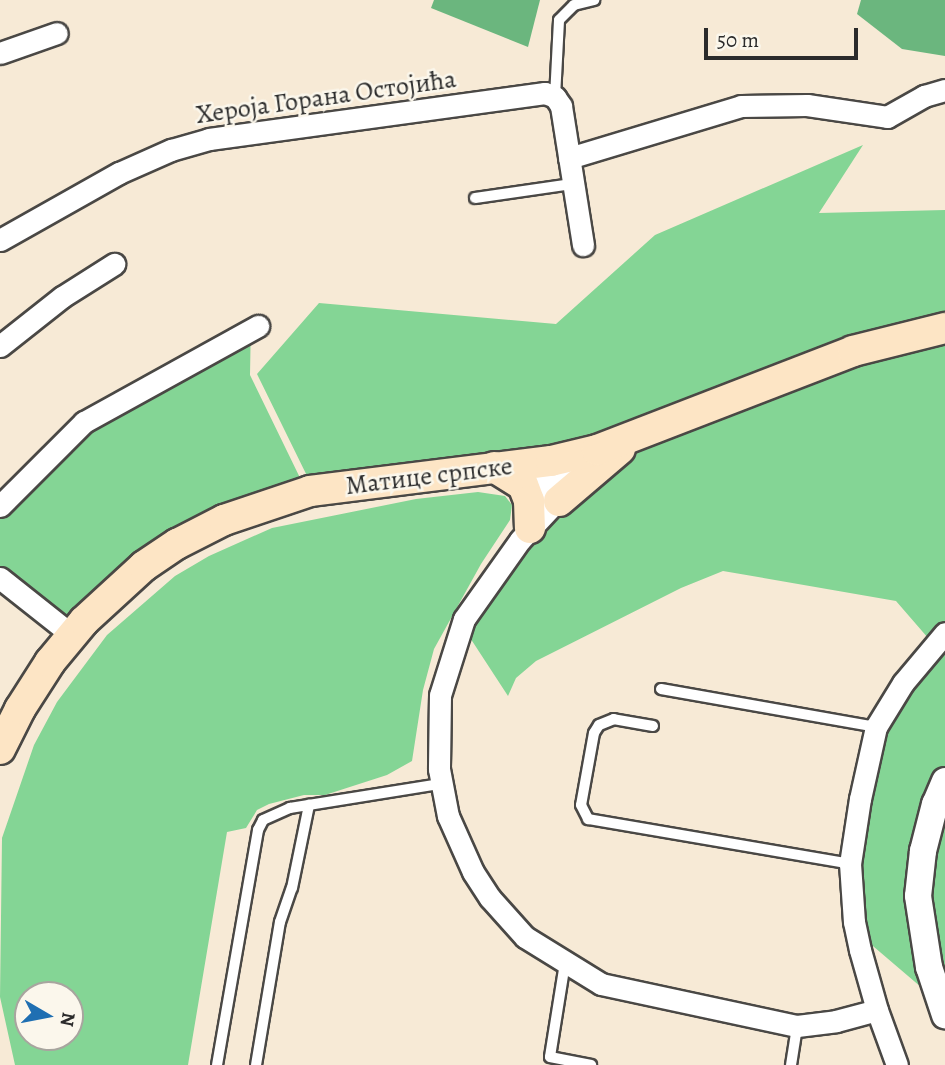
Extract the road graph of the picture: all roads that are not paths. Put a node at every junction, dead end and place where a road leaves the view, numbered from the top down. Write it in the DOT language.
graph roads {
  1 [pos="594,0"];
  2 [pos="57,33"];
  3 [pos="0,52"];
  4 [pos="945,90"];
  5 [pos="555,97"];
  6 [pos="569,158"];
  7 [pos="572,184"];
  8 [pos="475,198"];
  9 [pos="0,240"];
  10 [pos="583,245"];
  11 [pos="114,264"];
  12 [pos="258,326"];
  13 [pos="945,328"];
  14 [pos="0,346"];
  15 [pos="636,436"];
  16 [pos="551,461"];
  17 [pos="494,467"];
  18 [pos="559,500"];
  19 [pos="0,506"];
  20 [pos="530,528"];
  21 [pos="0,578"];
  22 [pos="945,632"];
  23 [pos="72,635"];
  24 [pos="660,689"];
  25 [pos="653,726"];
  26 [pos="876,727"];
  27 [pos="0,749"];
  28 [pos="945,781"];
  29 [pos="440,784"];
  30 [pos="309,805"];
  31 [pos="850,864"];
  32 [pos="565,963"];
  33 [pos="877,1010"];
  34 [pos="945,1015"];
  35 [pos="797,1026"];
  36 [pos="217,1065"];
  37 [pos="256,1065"];
  38 [pos="591,1065"];
  39 [pos="791,1065"];
  40 [pos="897,1065"];
  1 -- 5 [label="lane"];
  2 -- 3 [label="street"];
  4 -- 6 [label="street"];
  5 -- 6 [label="street"];
  5 -- 9 [label="street, Хероја Горана Остојића"];
  6 -- 7 [label="street"];
  7 -- 8 [label="lane"];
  7 -- 10 [label="street"];
  11 -- 14 [label="street"];
  12 -- 19 [label="street"];
  13 -- 15 [label="main road, Матице српске"];
  15 -- 16 [label="main road, Матице српске"];
  15 -- 18 [label="main road"];
  16 -- 17 [label="main road, Матице српске"];
  16 -- 18 [label="street"];
  16 -- 20 [label="street"];
  17 -- 20 [label="main road"];
  17 -- 23 [label="main road, Матице српске"];
  18 -- 20 [label="street"];
  20 -- 29 [label="street"];
  21 -- 23 [label="street"];
  22 -- 26 [label="street"];
  23 -- 27 [label="main road, Матице српске"];
  24 -- 26 [label="lane"];
  25 -- 31 [label="lane"];
  26 -- 31 [label="street"];
  28 -- 34 [label="street"];
  29 -- 30 [label="lane"];
  29 -- 32 [label="street"];
  30 -- 36 [label="lane"];
  30 -- 37 [label="lane"];
  31 -- 33 [label="street"];
  32 -- 35 [label="street"];
  32 -- 38 [label="lane"];
  33 -- 35 [label="street"];
  33 -- 40 [label="street"];
  35 -- 39 [label="lane"];
}
